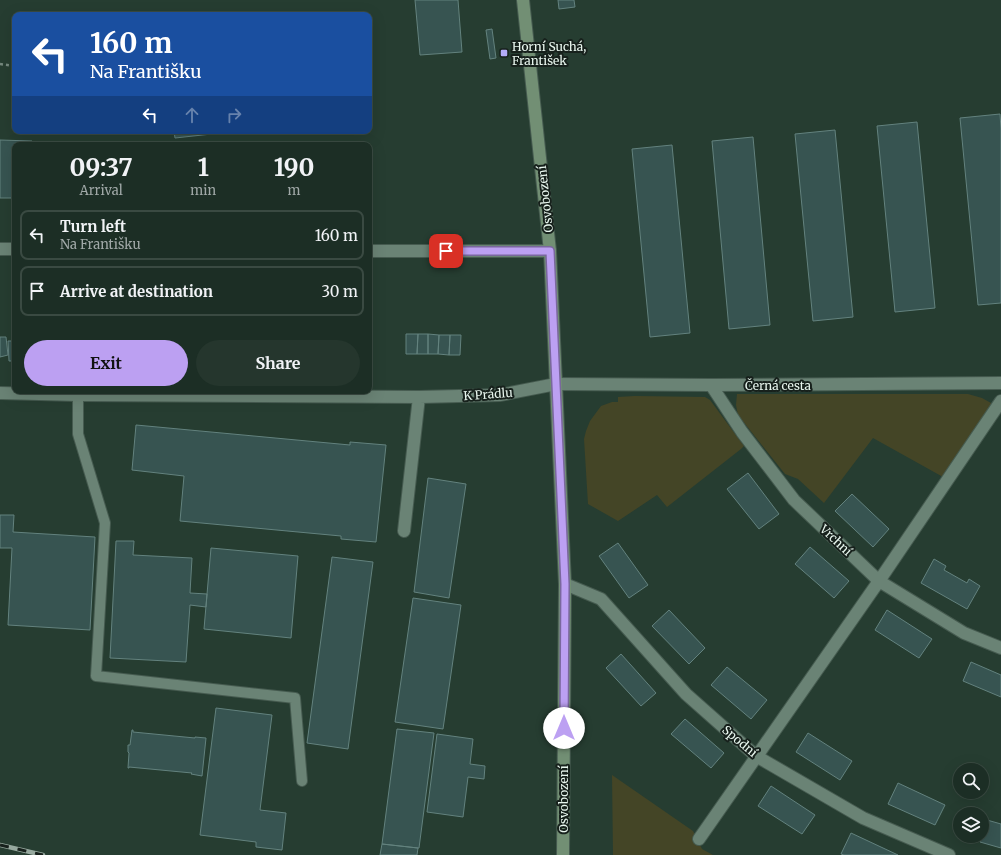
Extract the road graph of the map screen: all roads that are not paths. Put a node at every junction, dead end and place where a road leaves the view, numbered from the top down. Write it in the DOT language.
graph roads {
  1 [pos="523,0"];
  2 [pos="0,249"];
  3 [pos="12,249"];
  4 [pos="372,251"];
  5 [pos="550,251"];
  6 [pos="1001,383"];
  7 [pos="556,384"];
  8 [pos="711,385"];
  9 [pos="0,393"];
  10 [pos="12,393"];
  11 [pos="39,394"];
  12 [pos="78,395"];
  13 [pos="419,397"];
  14 [pos="999,408"];
  15 [pos="404,531"];
  16 [pos="879,581"];
  17 [pos="565,584"];
  18 [pos="1001,648"];
  19 [pos="756,756"];
  20 [pos="302,781"];
  21 [pos="699,839"];
  22 [pos="563,855"];
  23 [pos="949,855"];
  1 -- 5 [label="main road, Osvobození"];
  2 -- 3 [label="street"];
  4 -- 5 [label="street"];
  5 -- 7 [label="main road, Osvobození"];
  6 -- 8 [label="street, Černá cesta"];
  7 -- 8 [label="street, Černá cesta"];
  7 -- 13 [label="street, K Prádlu"];
  7 -- 17 [label="main road, Osvobození"];
  8 -- 16 [label="street, Vrchní"];
  9 -- 10 [label="street, K Prádlu"];
  11 -- 12 [label="street, K Prádlu"];
  12 -- 13 [label="street, K Prádlu"];
  12 -- 20 [label="lane"];
  13 -- 15 [label="street"];
  14 -- 16 [label="street"];
  16 -- 18 [label="street, Vrchní"];
  16 -- 19 [label="street"];
  17 -- 19 [label="street, Spodní"];
  17 -- 22 [label="main road, Osvobození"];
  19 -- 21 [label="street"];
  19 -- 23 [label="street, Spodní"];
}
